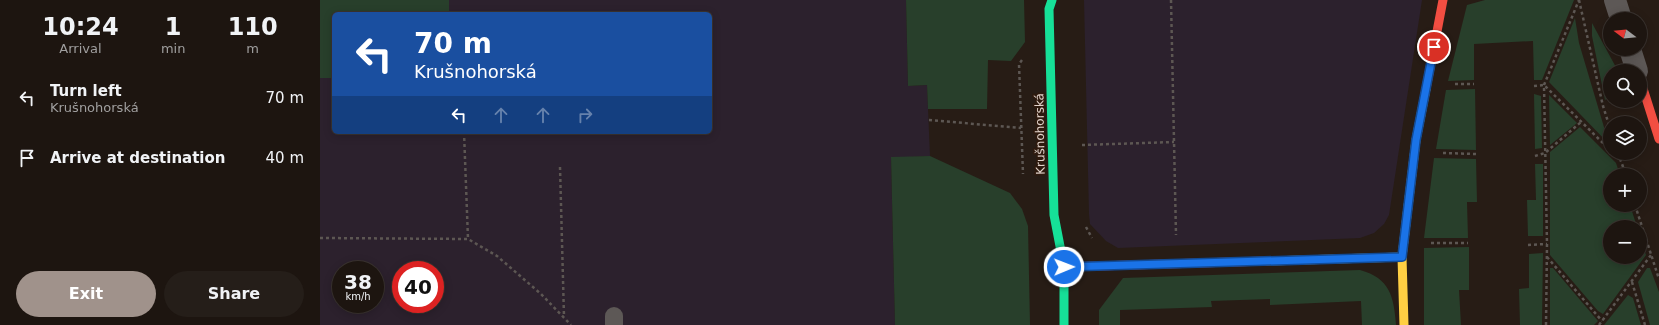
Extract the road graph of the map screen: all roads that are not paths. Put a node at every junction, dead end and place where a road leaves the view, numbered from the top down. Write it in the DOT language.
graph roads {
  1 [pos="1052,0"];
  2 [pos="1443,0"];
  3 [pos="1615,0"];
  4 [pos="1619,12"];
  5 [pos="1647,101"];
  6 [pos="1659,139"];
  7 [pos="1402,257"];
  8 [pos="1064,267"];
  9 [pos="1064,325"];
  10 [pos="1404,325"];
  1 -- 8 [label="street, Krušnohorská"];
  2 -- 7 [label="street"];
  3 -- 4 [label="street"];
  5 -- 6 [label="street"];
  7 -- 8 [label="street"];
  7 -- 10 [label="street"];
  8 -- 9 [label="street, Krušnohorská"];
}
